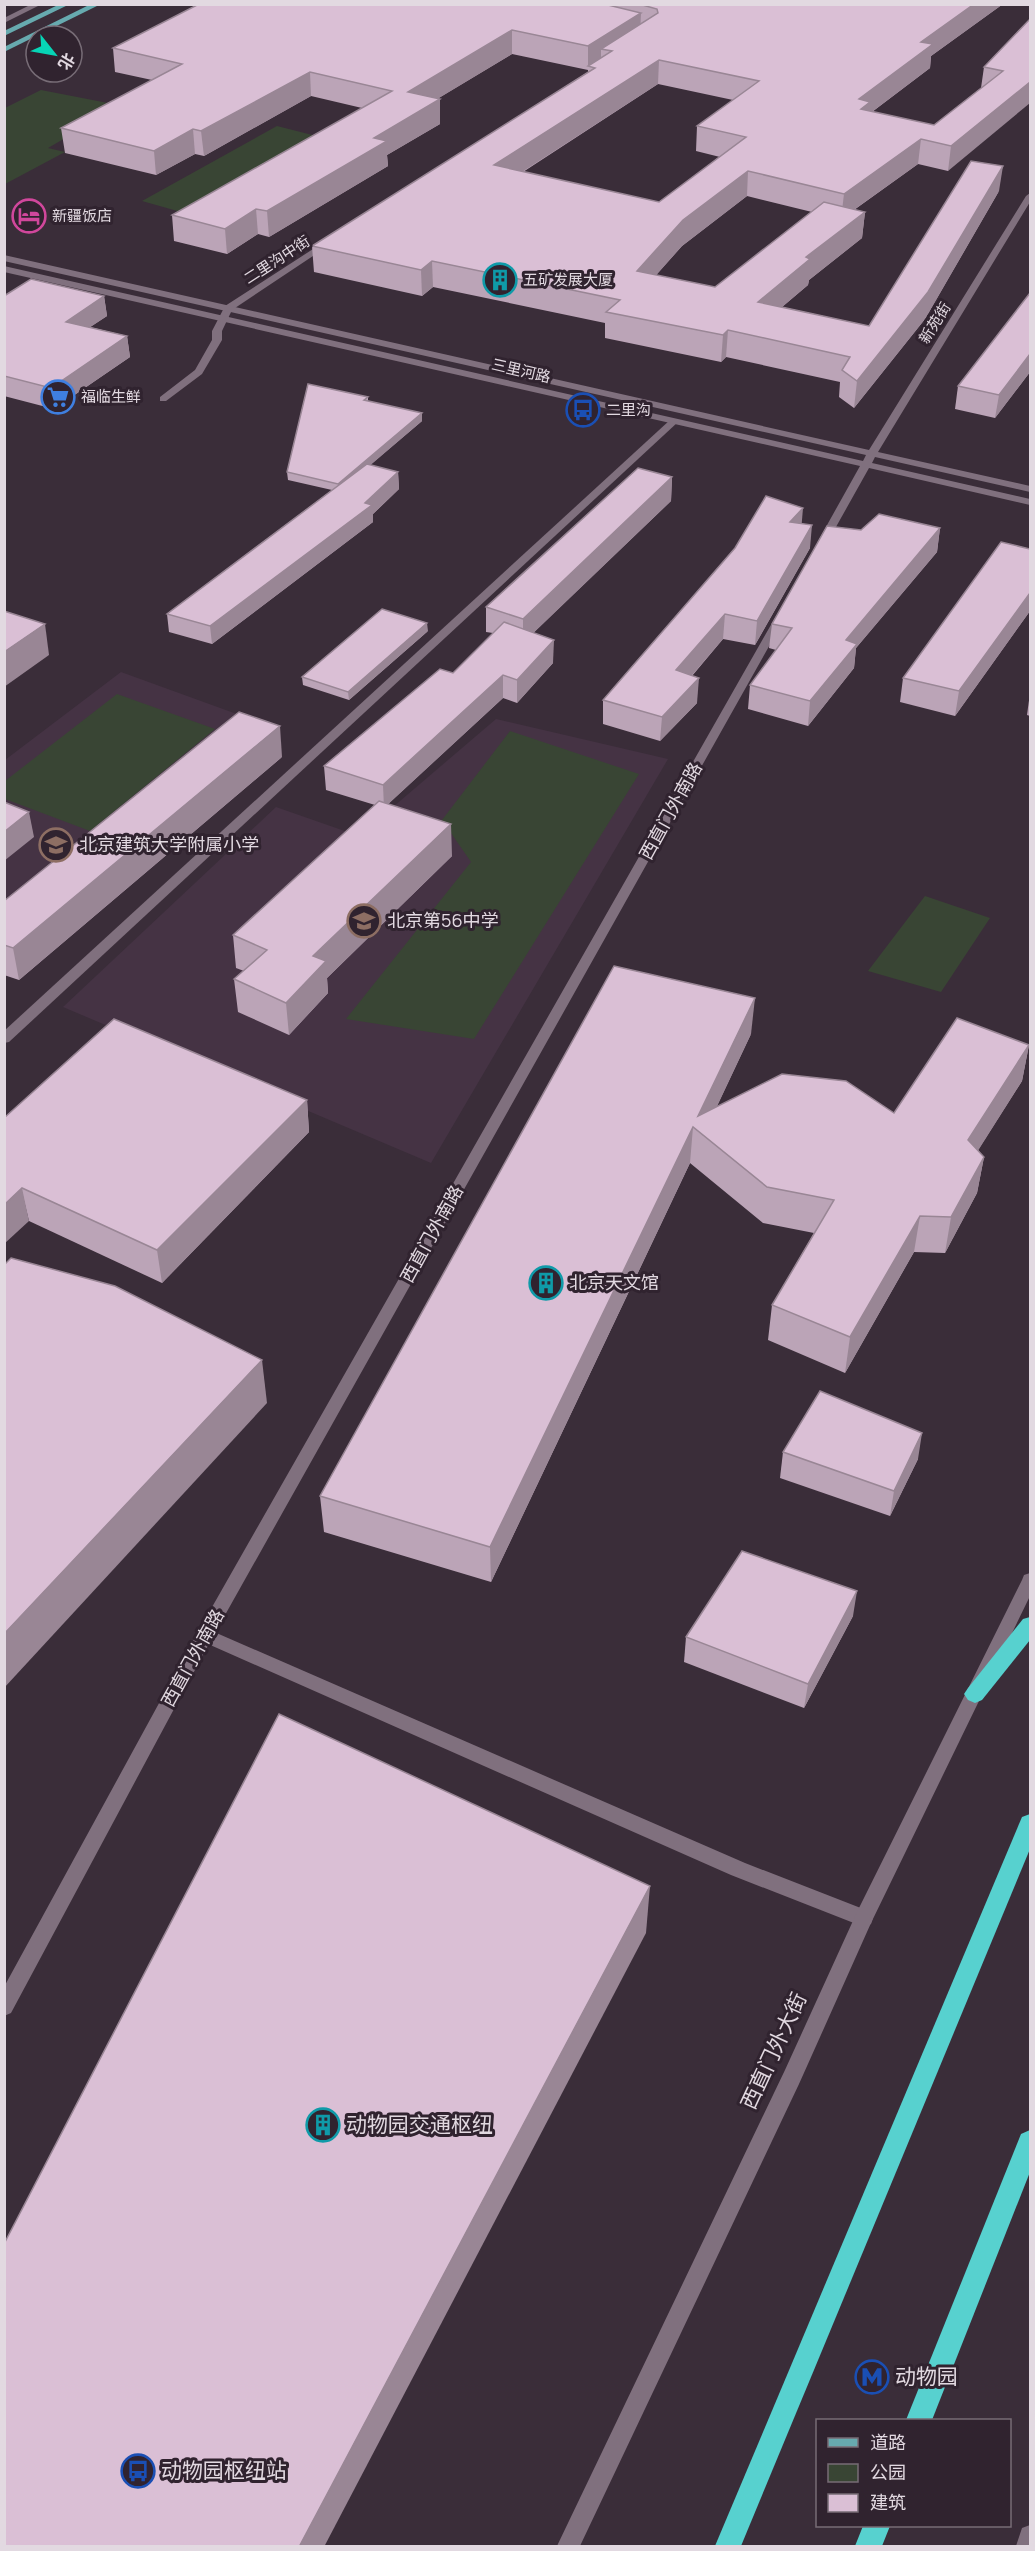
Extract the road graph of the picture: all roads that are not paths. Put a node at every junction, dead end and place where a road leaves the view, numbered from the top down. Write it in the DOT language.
graph roads {
  1 [pos="39,4"];
  2 [pos="67,4"];
  3 [pos="98,4"];
  4 [pos="4,21"];
  5 [pos="4,34"];
  6 [pos="4,50"];
  7 [pos="1030,196"];
  8 [pos="341,235"];
  9 [pos="4,258"];
  10 [pos="4,269"];
  11 [pos="228,308"];
  12 [pos="223,318"];
  13 [pos="163,399"];
  14 [pos="674,422"];
  15 [pos="869,459"];
  16 [pos="1030,489"];
  17 [pos="1030,502"];
  18 [pos="817,551"];
  19 [pos="788,604"];
  20 [pos="4,1040"];
  21 [pos="1030,1580"];
  22 [pos="1030,1625"];
  23 [pos="205,1635"];
  24 [pos="975,1694"];
  25 [pos="1030,1824"];
  26 [pos="864,1918"];
  27 [pos="4,2007"];
  28 [pos="1030,2142"];
  29 [pos="920,2419"];
  30 [pos="877,2527"];
  31 [pos="1030,2536"];
  32 [pos="567,2547"];
  33 [pos="728,2547"];
  34 [pos="868,2547"];
  35 [pos="1027,2547"];
  1 -- 4 [label="street"];
  2 -- 5 [label="main road"];
  3 -- 6 [label="main road"];
  7 -- 15 [label="street, 新苑街"];
  8 -- 11 [label="street, 二里沟中街"];
  9 -- 11 [label="street, 三里河路"];
  10 -- 12 [label="street, 三里河路"];
  11 -- 12 [label="street"];
  11 -- 15 [label="street, 三里河路"];
  12 -- 13 [label="street"];
  12 -- 14 [label="street, 三里河路"];
  14 -- 15 [label="street, 三里河路"];
  14 -- 20 [label="street"];
  15 -- 16 [label="street, 三里河路"];
  15 -- 17 [label="street, 三里河路"];
  15 -- 18 [label="street"];
  19 -- 23 [label="street, 西直门外南路"];
  21 -- 24 [label="street, 西直门外大街"];
  22 -- 24 [label="highway"];
  23 -- 26 [label="street"];
  23 -- 27 [label="street, 西直门外南路"];
  24 -- 26 [label="street, 西直门外大街"];
  25 -- 33 [label="highway"];
  26 -- 32 [label="street, 西直门外大街"];
  28 -- 29 [label="highway"];
  30 -- 34 [label="highway"];
  31 -- 35 [label="street"];
}
